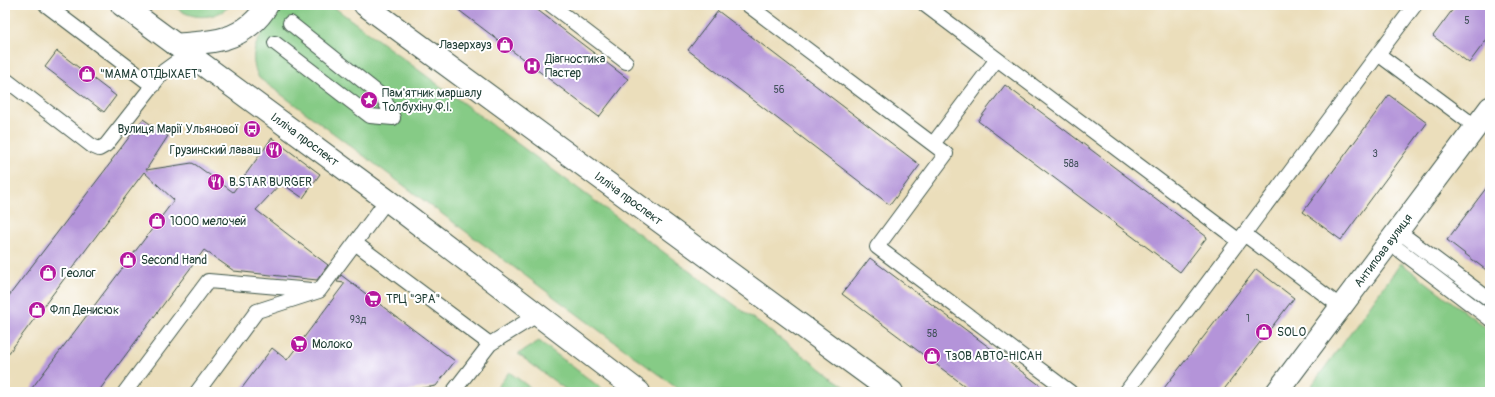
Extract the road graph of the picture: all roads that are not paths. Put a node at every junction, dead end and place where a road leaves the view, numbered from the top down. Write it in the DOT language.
graph roads {
  1 [pos="46,5"];
  2 [pos="122,5"];
  3 [pos="142,5"];
  4 [pos="267,5"];
  5 [pos="365,5"];
  6 [pos="551,5"];
  7 [pos="748,5"];
  8 [pos="925,5"];
  9 [pos="1415,5"];
  10 [pos="290,23"];
  11 [pos="150,25"];
  12 [pos="275,43"];
  13 [pos="176,44"];
  14 [pos="1378,54"];
  15 [pos="997,59"];
  16 [pos="626,62"];
  17 [pos="200,63"];
  18 [pos="5,79"];
  19 [pos="153,86"];
  20 [pos="1490,108"];
  21 [pos="1476,128"];
  22 [pos="932,144"];
  23 [pos="387,200"];
  24 [pos="1241,237"];
  25 [pos="1393,237"];
  26 [pos="355,243"];
  27 [pos="318,291"];
  28 [pos="1490,300"];
  29 [pos="1341,307"];
  30 [pos="537,315"];
  31 [pos="1490,319"];
  32 [pos="490,344"];
  33 [pos="125,392"];
  34 [pos="196,392"];
  35 [pos="453,392"];
  36 [pos="639,392"];
  37 [pos="892,392"];
  38 [pos="1070,392"];
  39 [pos="1126,392"];
  40 [pos="1277,392"];
  1 -- 19 [label="lane"];
  2 -- 11 [label="main road, Ілліча проспект"];
  3 -- 11 [label="main road"];
  4 -- 13 [label="main road"];
  5 -- 37 [label="main road, Ілліча проспект"];
  6 -- 16 [label="lane"];
  7 -- 22 [label="lane"];
  8 -- 15 [label="lane"];
  9 -- 14 [label="lane"];
  10 -- 12 [label="lane"];
  11 -- 13 [label="main road, Ілліча проспект"];
  13 -- 17 [label="main road, Ілліча проспект"];
  14 -- 21 [label="lane"];
  14 -- 24 [label="lane"];
  15 -- 22 [label="lane"];
  15 -- 24 [label="lane"];
  17 -- 19 [label="lane"];
  17 -- 23 [label="main road, Ілліча проспект"];
  18 -- 19 [label="lane"];
  20 -- 21 [label="main road, Антипова вулиця"];
  21 -- 25 [label="main road, Антипова вулиця"];
  22 -- 38 [label="lane"];
  23 -- 26 [label="lane"];
  23 -- 30 [label="main road, Ілліча проспект"];
  24 -- 29 [label="lane"];
  24 -- 39 [label="lane"];
  25 -- 28 [label="lane"];
  25 -- 29 [label="main road, Антипова вулиця"];
  25 -- 31 [label="lane"];
  26 -- 27 [label="lane"];
  26 -- 32 [label="lane"];
  27 -- 33 [label="lane"];
  27 -- 34 [label="lane"];
  29 -- 40 [label="main road, Антипова вулиця"];
  30 -- 32 [label="lane"];
  30 -- 36 [label="main road, Ілліча проспект"];
  32 -- 35 [label="lane"];
}
